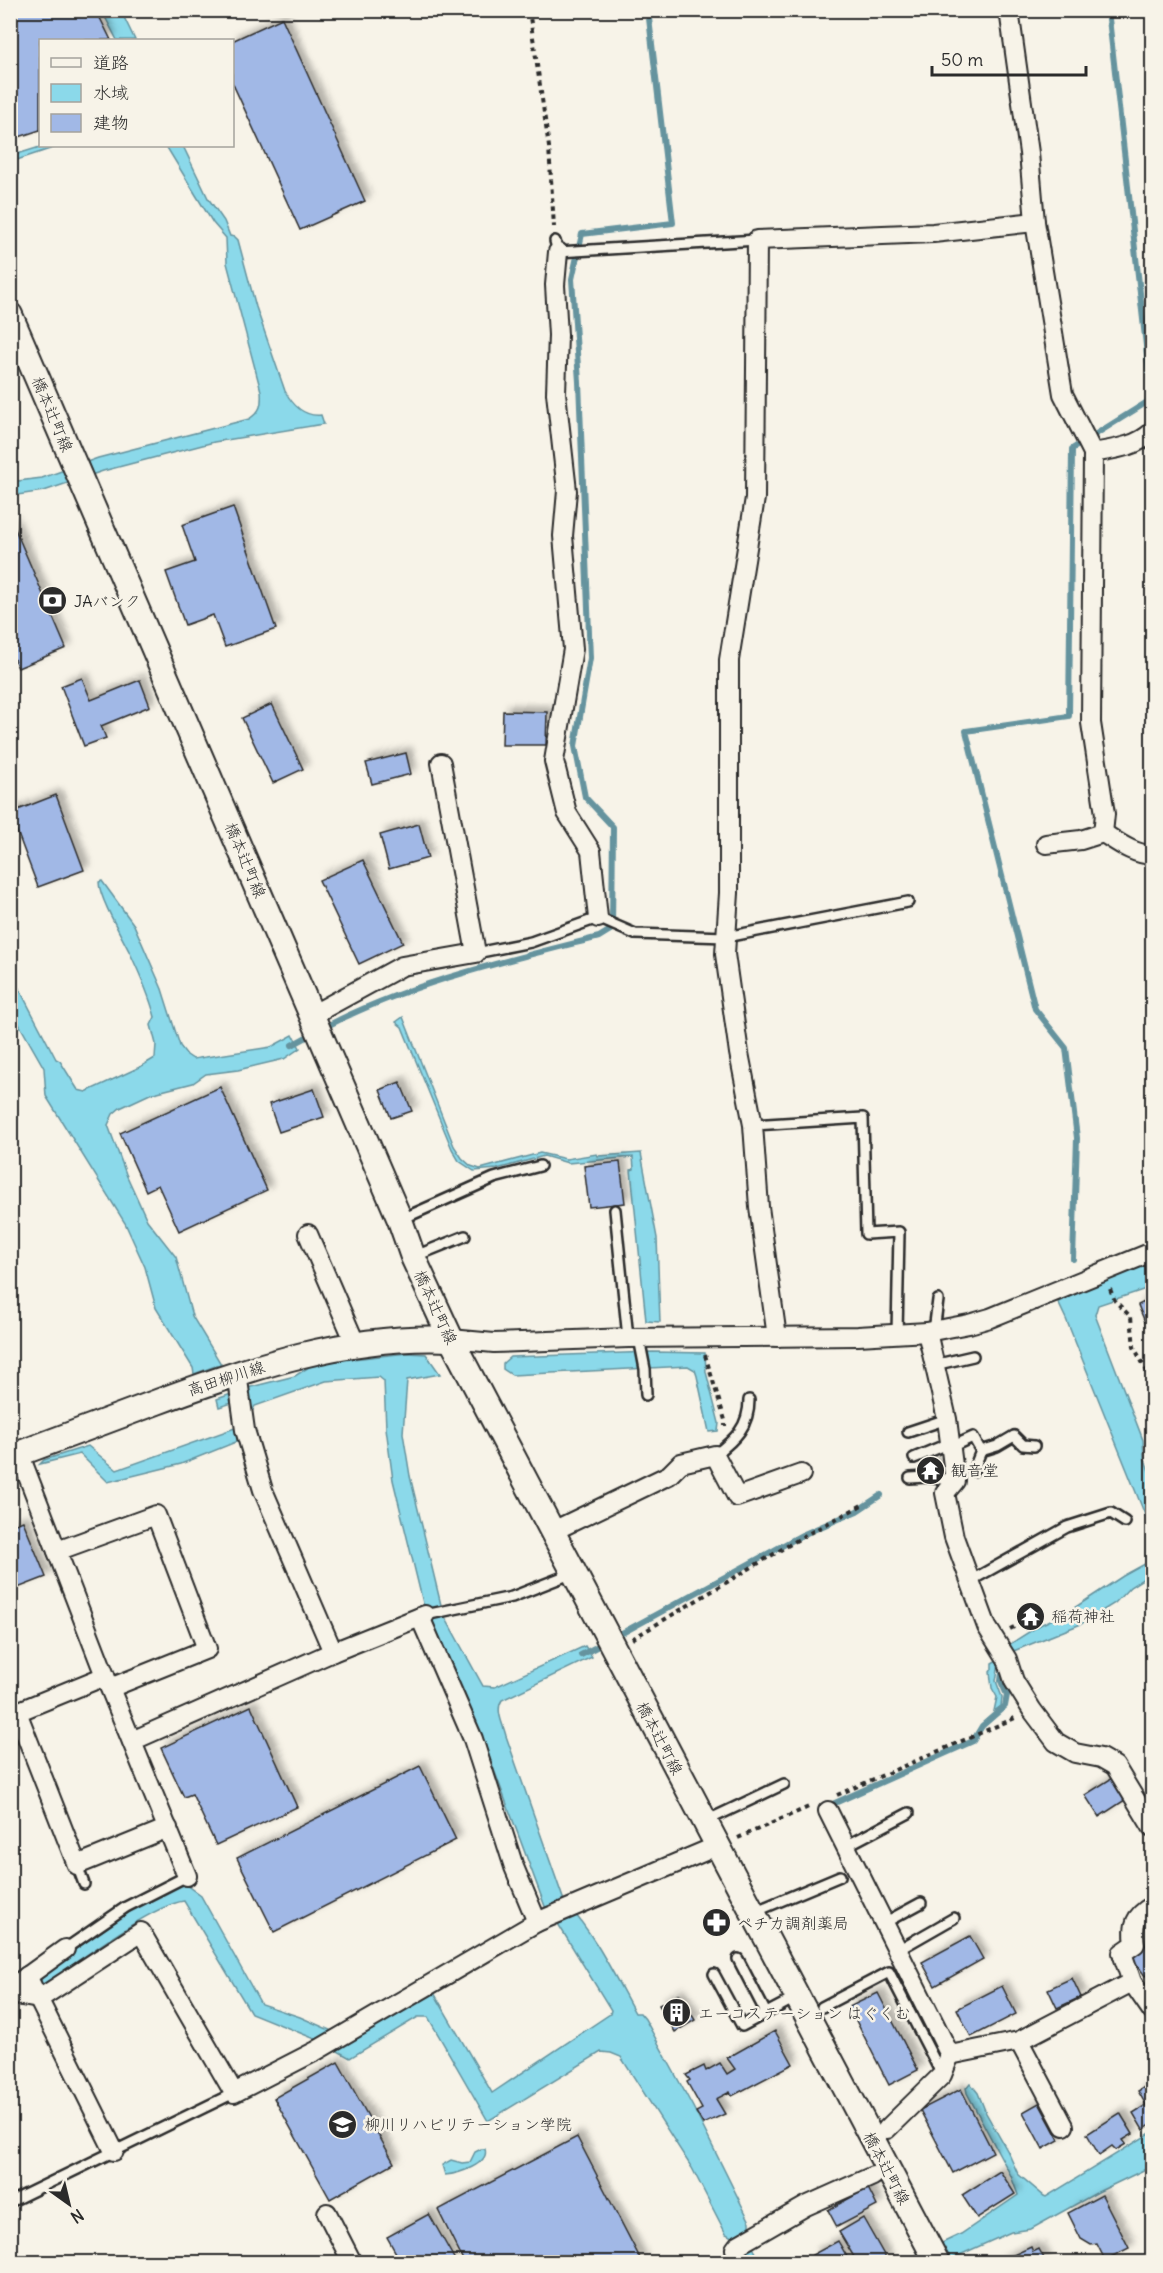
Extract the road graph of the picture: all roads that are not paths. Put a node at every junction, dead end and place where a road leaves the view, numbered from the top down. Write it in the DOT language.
graph roads {
  1 [pos="1009,10"];
  2 [pos="1035,222"];
  3 [pos="757,240"];
  4 [pos="557,246"];
  5 [pos="10,315"];
  6 [pos="1152,432"];
  7 [pos="1093,453"];
  8 [pos="441,763"];
  9 [pos="1103,833"];
  10 [pos="1046,844"];
  11 [pos="1152,855"];
  12 [pos="908,902"];
  13 [pos="598,918"];
  14 [pos="726,937"];
  15 [pos="476,953"];
  16 [pos="312,1015"];
  17 [pos="753,1125"];
  18 [pos="540,1166"];
  19 [pos="615,1210"];
  20 [pos="400,1220"];
  21 [pos="308,1234"];
  22 [pos="465,1236"];
  23 [pos="1152,1252"];
  24 [pos="413,1257"];
  25 [pos="938,1300"];
  26 [pos="931,1331"];
  27 [pos="897,1334"];
  28 [pos="777,1337"];
  29 [pos="450,1340"];
  30 [pos="636,1341"];
  31 [pos="356,1345"];
  32 [pos="973,1356"];
  33 [pos="934,1365"];
  34 [pos="238,1381"];
  35 [pos="646,1395"];
  36 [pos="749,1400"];
  37 [pos="947,1419"];
  38 [pos="908,1432"];
  39 [pos="950,1445"];
  40 [pos="1034,1446"];
  41 [pos="720,1451"];
  42 [pos="981,1451"];
  43 [pos="15,1455"];
  44 [pos="914,1458"];
  45 [pos="973,1471"];
  46 [pos="801,1474"];
  47 [pos="910,1478"];
  48 [pos="945,1488"];
  49 [pos="1125,1522"];
  50 [pos="551,1532"];
  51 [pos="57,1551"];
  52 [pos="573,1574"];
  53 [pos="970,1581"];
  54 [pos="423,1616"];
  55 [pos="333,1652"];
  56 [pos="107,1682"];
  57 [pos="132,1741"];
  58 [pos="784,1784"];
  59 [pos="827,1804"];
  60 [pos="909,1813"];
  61 [pos="704,1822"];
  62 [pos="1151,1825"];
  63 [pos="168,1828"];
  64 [pos="725,1843"];
  65 [pos="846,1846"];
  66 [pos="77,1865"];
  67 [pos="187,1876"];
  68 [pos="840,1876"];
  69 [pos="84,1884"];
  70 [pos="921,1903"];
  71 [pos="1152,1906"];
  72 [pos="752,1913"];
  73 [pos="954,1918"];
  74 [pos="543,1920"];
  75 [pos="884,1923"];
  76 [pos="65,1949"];
  77 [pos="898,1950"];
  78 [pos="738,1959"];
  79 [pos="714,1974"];
  80 [pos="27,1976"];
  81 [pos="1132,1982"];
  82 [pos="10,1992"];
  83 [pos="797,1997"];
  84 [pos="39,2000"];
  85 [pos="822,2007"];
  86 [pos="1152,2011"];
  87 [pos="766,2013"];
  88 [pos="1019,2041"];
  89 [pos="950,2055"];
  90 [pos="942,2075"];
  91 [pos="234,2093"];
  92 [pos="1064,2126"];
  93 [pos="886,2129"];
  94 [pos="114,2151"];
  95 [pos="873,2176"];
  96 [pos="10,2202"];
  97 [pos="327,2213"];
  98 [pos="744,2248"];
  99 [pos="933,2255"];
  100 [pos="352,2262"];
  1 -- 2 [label="street"];
  2 -- 3 [label="street"];
  2 -- 7 [label="street"];
  3 -- 4 [label="lane"];
  3 -- 14 [label="street"];
  4 -- 13 [label="street"];
  5 -- 16 [label="main road, 橋本辻町線"];
  6 -- 7 [label="street"];
  7 -- 9 [label="street"];
  8 -- 15 [label="street"];
  9 -- 10 [label="street"];
  9 -- 11 [label="street"];
  12 -- 14 [label="lane"];
  13 -- 14 [label="lane"];
  13 -- 15 [label="lane"];
  14 -- 17 [label="street"];
  15 -- 16 [label="street"];
  16 -- 20 [label="main road, 橋本辻町線"];
  17 -- 27 [label="lane"];
  17 -- 28 [label="street"];
  18 -- 20 [label="lane"];
  19 -- 30 [label="lane"];
  20 -- 24 [label="main road, 橋本辻町線"];
  21 -- 31 [label="street"];
  22 -- 24 [label="lane"];
  23 -- 26 [label="street"];
  24 -- 29 [label="main road, 橋本辻町線"];
  25 -- 26 [label="lane"];
  26 -- 27 [label="street"];
  26 -- 33 [label="street"];
  27 -- 28 [label="street"];
  28 -- 30 [label="street"];
  29 -- 30 [label="street"];
  29 -- 31 [label="main road, 高田柳川線"];
  29 -- 50 [label="main road, 橋本辻町線"];
  30 -- 35 [label="lane"];
  31 -- 34 [label="main road, 高田柳川線"];
  32 -- 33 [label="lane"];
  33 -- 37 [label="street"];
  34 -- 43 [label="main road, 高田柳川線"];
  34 -- 55 [label="street"];
  36 -- 41 [label="lane"];
  37 -- 38 [label="lane"];
  37 -- 39 [label="street"];
  39 -- 42 [label="lane"];
  39 -- 44 [label="lane"];
  39 -- 48 [label="street"];
  40 -- 42 [label="lane"];
  41 -- 46 [label="street"];
  41 -- 50 [label="street"];
  42 -- 45 [label="lane"];
  43 -- 51 [label="street"];
  47 -- 48 [label="lane"];
  48 -- 53 [label="street"];
  49 -- 53 [label="lane"];
  50 -- 52 [label="main road, 橋本辻町線"];
  51 -- 56 [label="street"];
  51 -- 56 [label="street"];
  52 -- 54 [label="lane"];
  52 -- 61 [label="main road, 橋本辻町線"];
  53 -- 62 [label="street"];
  54 -- 55 [label="street"];
  54 -- 74 [label="street"];
  55 -- 57 [label="street"];
  56 -- 57 [label="street"];
  56 -- 66 [label="street"];
  57 -- 63 [label="street"];
  58 -- 61 [label="lane"];
  59 -- 65 [label="street"];
  60 -- 65 [label="lane"];
  61 -- 64 [label="main road, 橋本辻町線"];
  63 -- 66 [label="street"];
  63 -- 67 [label="street"];
  64 -- 72 [label="main road, 橋本辻町線"];
  64 -- 74 [label="street"];
  65 -- 75 [label="street"];
  66 -- 69 [label="lane"];
  67 -- 76 [label="lane"];
  68 -- 72 [label="lane"];
  70 -- 75 [label="lane"];
  71 -- 81 [label="street"];
  72 -- 83 [label="main road, 橋本辻町線"];
  73 -- 77 [label="lane"];
  74 -- 91 [label="street"];
  75 -- 77 [label="street"];
  76 -- 80 [label="street"];
  77 -- 89 [label="street"];
  78 -- 87 [label="lane"];
  79 -- 87 [label="lane"];
  80 -- 82 [label="street"];
  80 -- 84 [label="street"];
  81 -- 86 [label="street"];
  81 -- 88 [label="street"];
  82 -- 84 [label="street"];
  83 -- 87 [label="lane"];
  83 -- 99 [label="main road, 橋本辻町線"];
  84 -- 91 [label="street"];
  84 -- 94 [label="street"];
  85 -- 90 [label="lane"];
  88 -- 89 [label="street"];
  88 -- 92 [label="street"];
  89 -- 90 [label="street"];
  90 -- 93 [label="street"];
  91 -- 94 [label="lane"];
  94 -- 96 [label="lane"];
  95 -- 98 [label="street"];
  97 -- 100 [label="street"];
}
